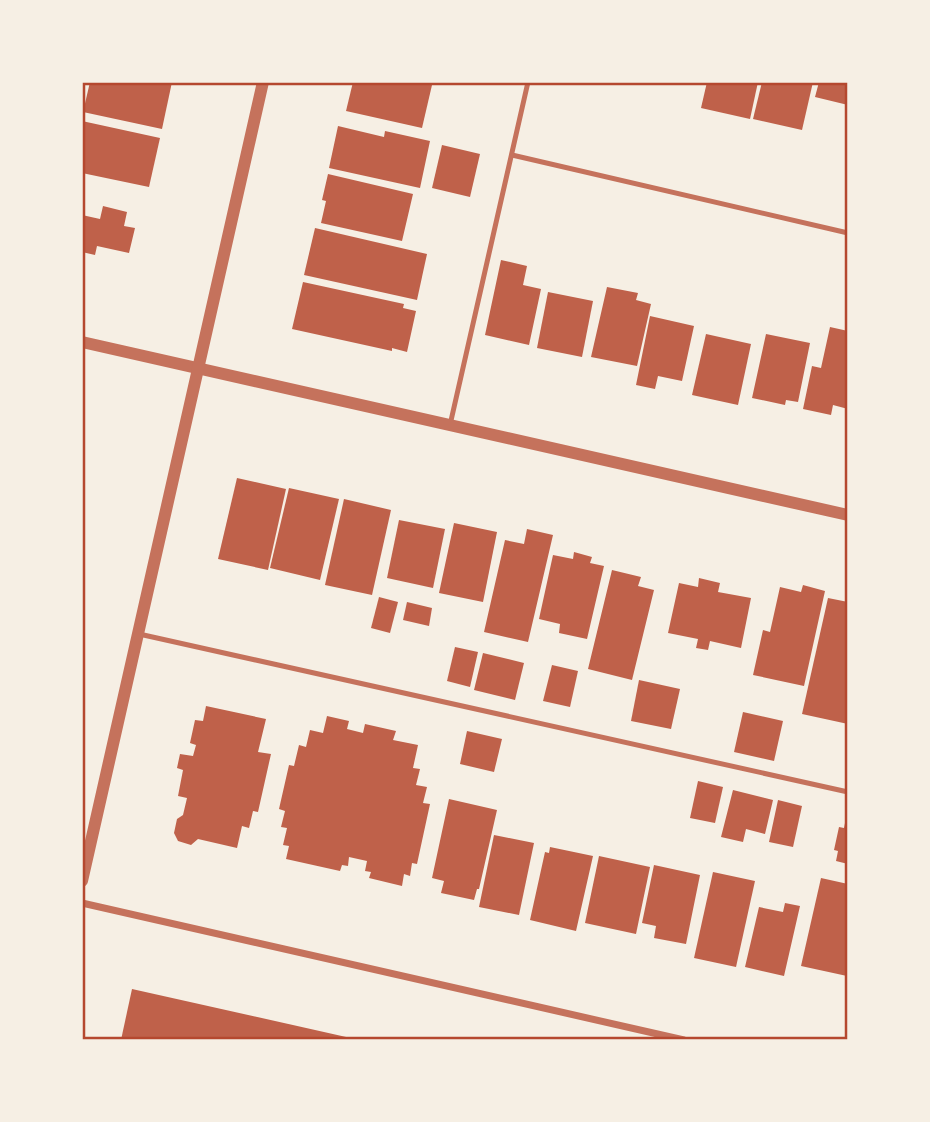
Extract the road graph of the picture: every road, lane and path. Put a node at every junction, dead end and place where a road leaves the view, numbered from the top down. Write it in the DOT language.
graph roads {
  1 [pos="264,82"];
  2 [pos="528,82"];
  3 [pos="512,155"];
  4 [pos="848,233"];
  5 [pos="82,342"];
  6 [pos="199,369"];
  7 [pos="450,425"];
  8 [pos="848,515"];
  9 [pos="139,634"];
  10 [pos="848,792"];
  11 [pos="82,881"];
  12 [pos="82,903"];
  13 [pos="684,1040"];
  1 -- 6 [label="street"];
  2 -- 3 [label="lane"];
  3 -- 4 [label="lane"];
  3 -- 7 [label="lane"];
  5 -- 6 [label="street"];
  6 -- 7 [label="street"];
  6 -- 9 [label="street"];
  7 -- 8 [label="street"];
  9 -- 10 [label="lane"];
  9 -- 11 [label="street"];
  12 -- 13 [label="street"];
}
